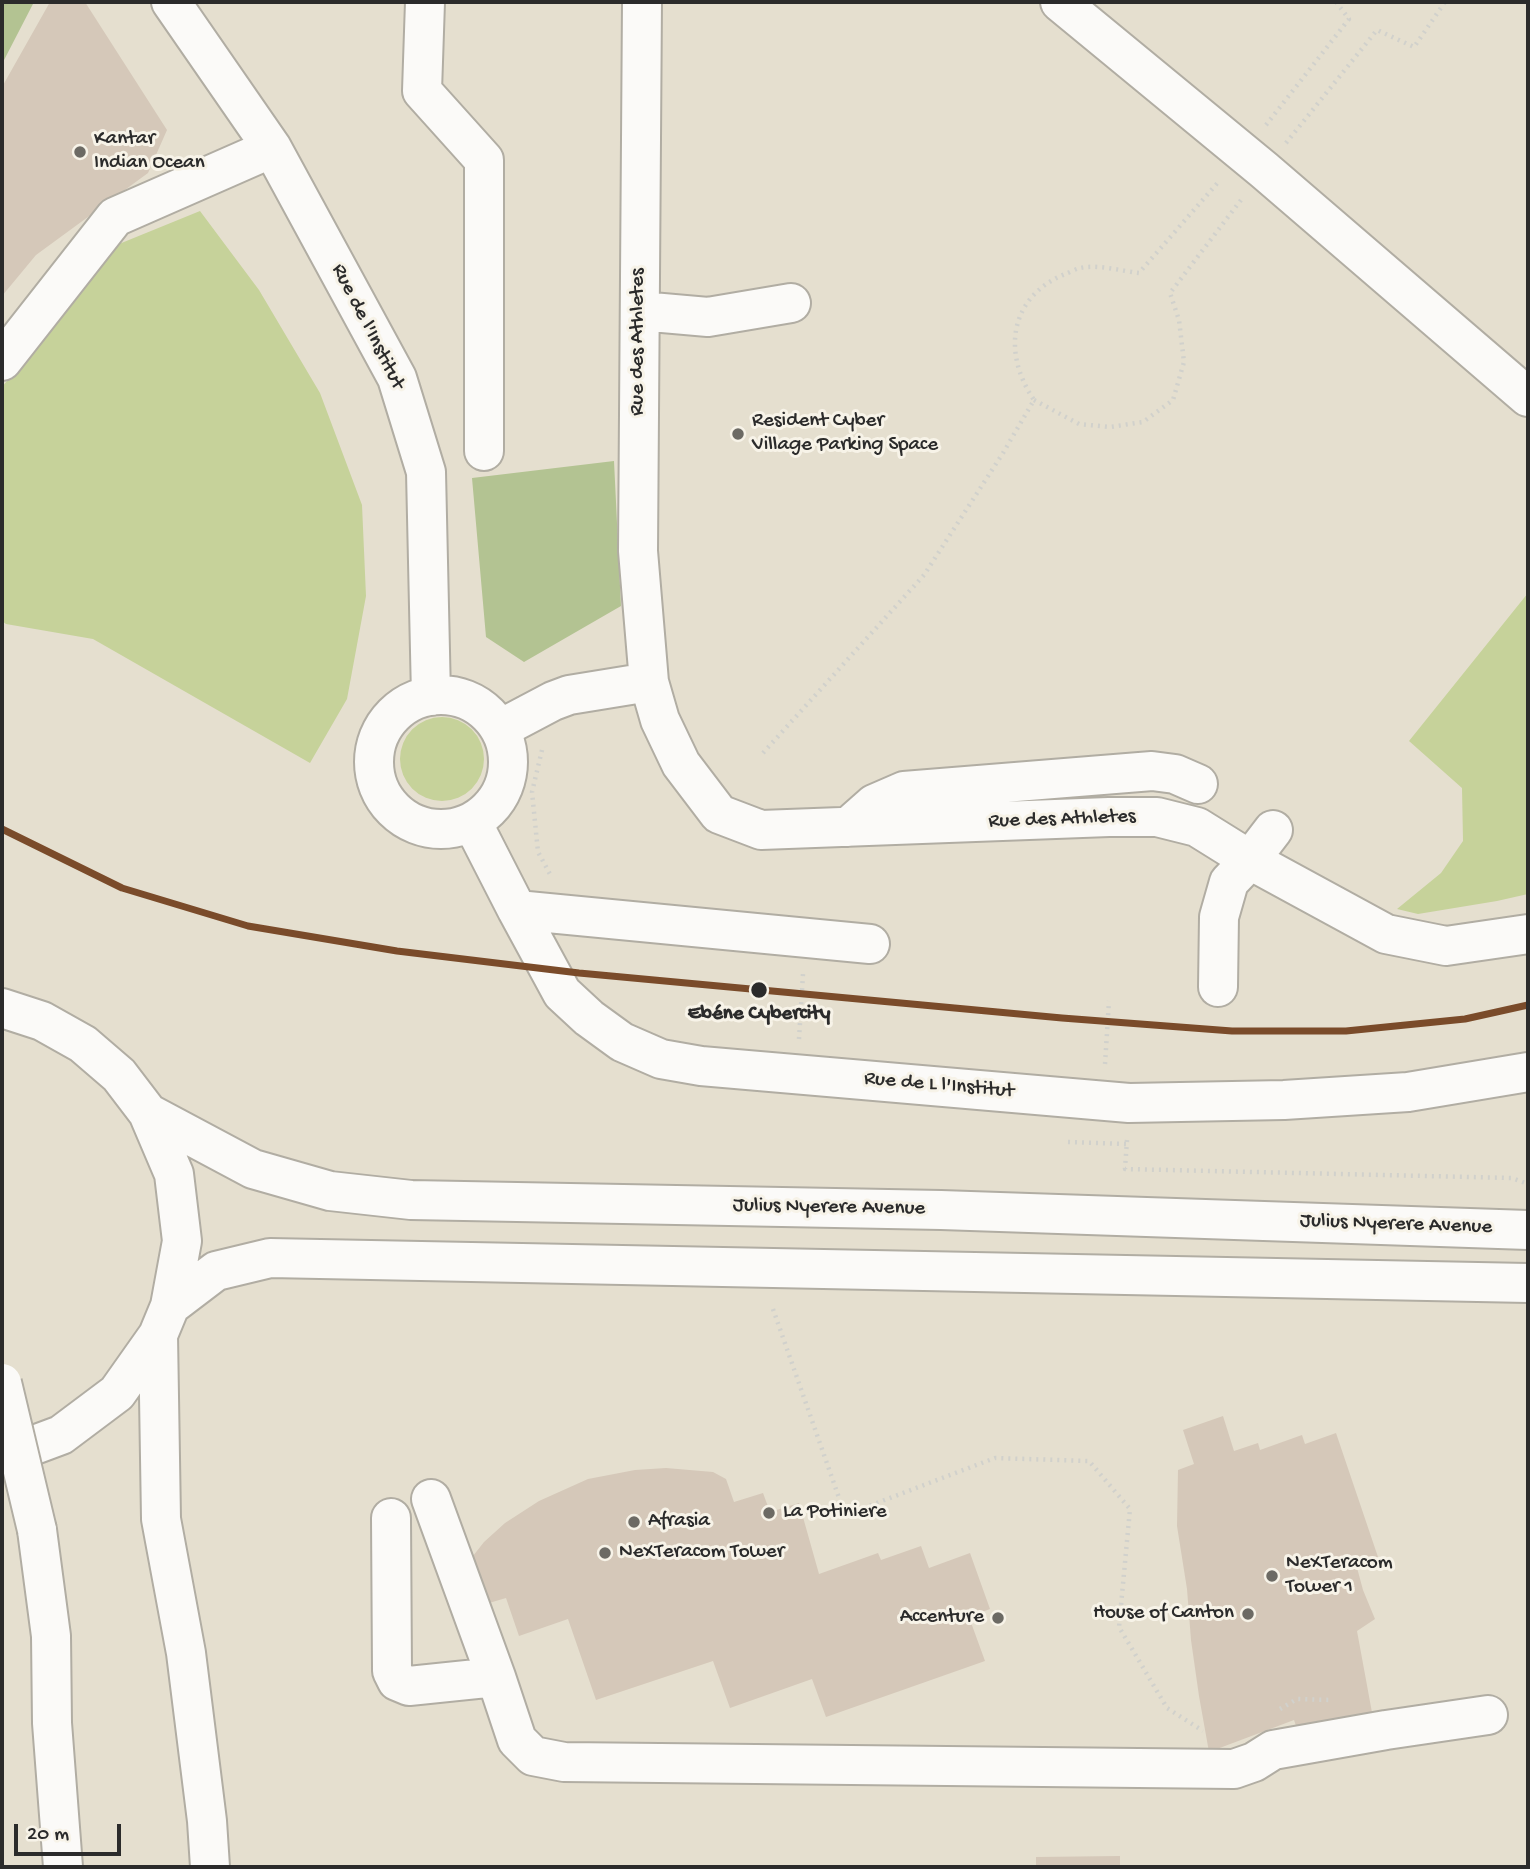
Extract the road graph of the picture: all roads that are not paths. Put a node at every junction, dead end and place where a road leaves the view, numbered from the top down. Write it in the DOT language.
graph roads {
  1 [pos="171,2"];
  2 [pos="425,2"];
  3 [pos="642,2"];
  4 [pos="1059,2"];
  5 [pos="272,148"];
  6 [pos="791,303"];
  7 [pos="640,311"];
  8 [pos="2,361"];
  9 [pos="1528,397"];
  10 [pos="484,451"];
  11 [pos="649,682"];
  12 [pos="431,696"];
  13 [pos="500,729"];
  14 [pos="1198,784"];
  15 [pos="472,822"];
  16 [pos="848,827"];
  17 [pos="1273,830"];
  18 [pos="1250,860"];
  19 [pos="517,910"];
  20 [pos="1528,934"];
  21 [pos="870,944"];
  22 [pos="1218,987"];
  23 [pos="2,1008"];
  24 [pos="1528,1072"];
  25 [pos="148,1113"];
  26 [pos="1528,1230"];
  27 [pos="1528,1283"];
  28 [pos="164,1321"];
  29 [pos="2,1383"];
  30 [pos="2,1457"];
  31 [pos="432,1499"];
  32 [pos="390,1518"];
  33 [pos="496,1677"];
  34 [pos="1489,1715"];
  35 [pos="63,1867"];
  36 [pos="209,1867"];
  1 -- 5 [label="street, Rue de l'Institut"];
  2 -- 10 [label="street"];
  3 -- 7 [label="street, Rue des Athletes"];
  4 -- 9 [label="street"];
  5 -- 8 [label="street"];
  5 -- 12 [label="street, Rue de l'Institut"];
  6 -- 7 [label="street"];
  7 -- 11 [label="street, Rue des Athletes"];
  11 -- 13 [label="street"];
  11 -- 16 [label="street, Rue des Athletes"];
  12 -- 13 [label="street"];
  12 -- 15 [label="street"];
  13 -- 15 [label="street"];
  14 -- 16 [label="street"];
  15 -- 19 [label="street, Rue de L l'Institut"];
  16 -- 18 [label="street, Rue des Athletes"];
  17 -- 18 [label="street"];
  18 -- 20 [label="street, Rue des Athletes"];
  18 -- 22 [label="street"];
  19 -- 21 [label="street"];
  19 -- 24 [label="street, Rue de L l'Institut"];
  23 -- 25 [label="street, Julius Nyerere Avenue"];
  25 -- 26 [label="street, Julius Nyerere Avenue"];
  25 -- 28 [label="street, Julius Nyerere Avenue"];
  27 -- 28 [label="street, Julius Nyerere Avenue"];
  28 -- 30 [label="street, Julius Nyerere Avenue"];
  28 -- 36 [label="street"];
  29 -- 35 [label="street, bridge"];
  31 -- 33 [label="street"];
  32 -- 33 [label="street"];
  33 -- 34 [label="street"];
}
